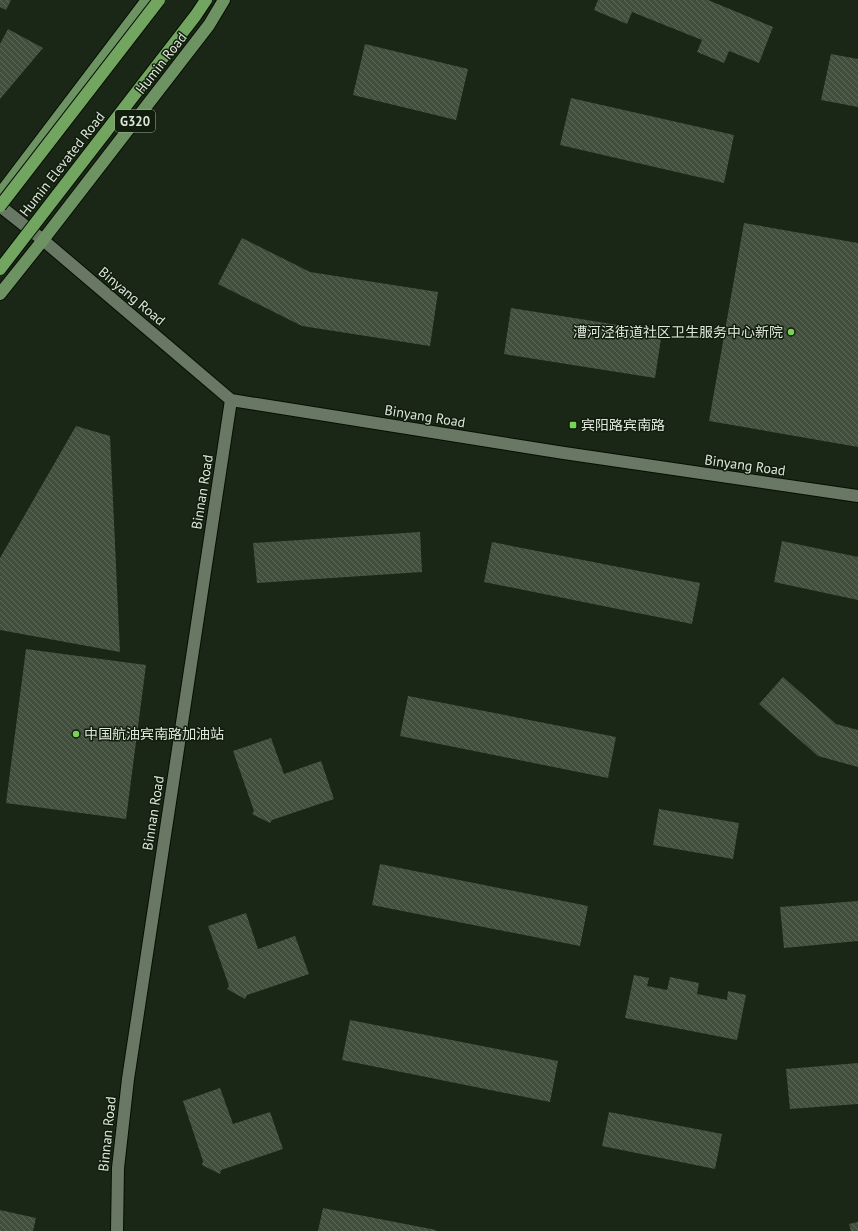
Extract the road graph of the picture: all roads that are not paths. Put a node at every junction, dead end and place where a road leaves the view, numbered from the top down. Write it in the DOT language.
graph roads {
  1 [pos="147,0"];
  2 [pos="159,0"];
  3 [pos="206,0"];
  4 [pos="224,0"];
  5 [pos="0,194"];
  6 [pos="0,206"];
  7 [pos="43,240"];
  8 [pos="0,269"];
  9 [pos="0,294"];
  10 [pos="231,400"];
  11 [pos="858,496"];
  12 [pos="117,1231"];
  1 -- 5 [label="main road"];
  2 -- 6 [label="highway, Humin Elevated Road, bridge"];
  3 -- 8 [label="highway, Humin Elevated Road, bridge"];
  4 -- 7 [label="main road, Humin Road / G320"];
  6 -- 7 [label="street, Binyang Road"];
  7 -- 9 [label="main road, Humin Road / G320"];
  7 -- 10 [label="street, Binyang Road"];
  10 -- 11 [label="street, Binyang Road"];
  10 -- 12 [label="street, Binnan Road"];
}
